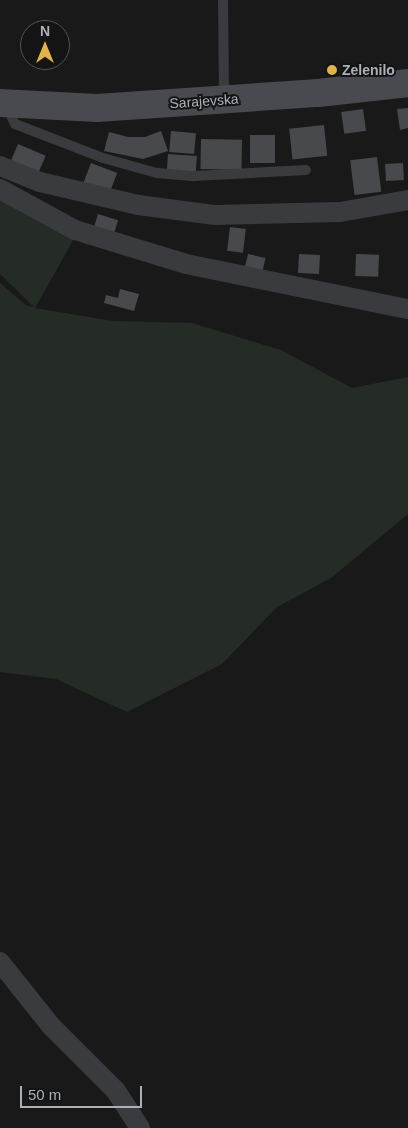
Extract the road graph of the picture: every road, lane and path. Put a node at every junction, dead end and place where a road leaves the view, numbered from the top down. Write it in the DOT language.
graph roads {
  1 [pos="222,0"];
  2 [pos="408,83"];
  3 [pos="224,100"];
  4 [pos="3,103"];
  5 [pos="0,166"];
  6 [pos="306,170"];
  7 [pos="0,189"];
  8 [pos="408,200"];
  9 [pos="408,309"];
  10 [pos="0,962"];
  11 [pos="140,1128"];
  1 -- 3 [label="lane"];
  2 -- 3 [label="main road, Sarajevska"];
  3 -- 4 [label="main road, Sarajevska"];
  4 -- 6 [label="lane"];
  5 -- 8 [label="street"];
  7 -- 9 [label="street"];
  10 -- 11 [label="street"];
}
